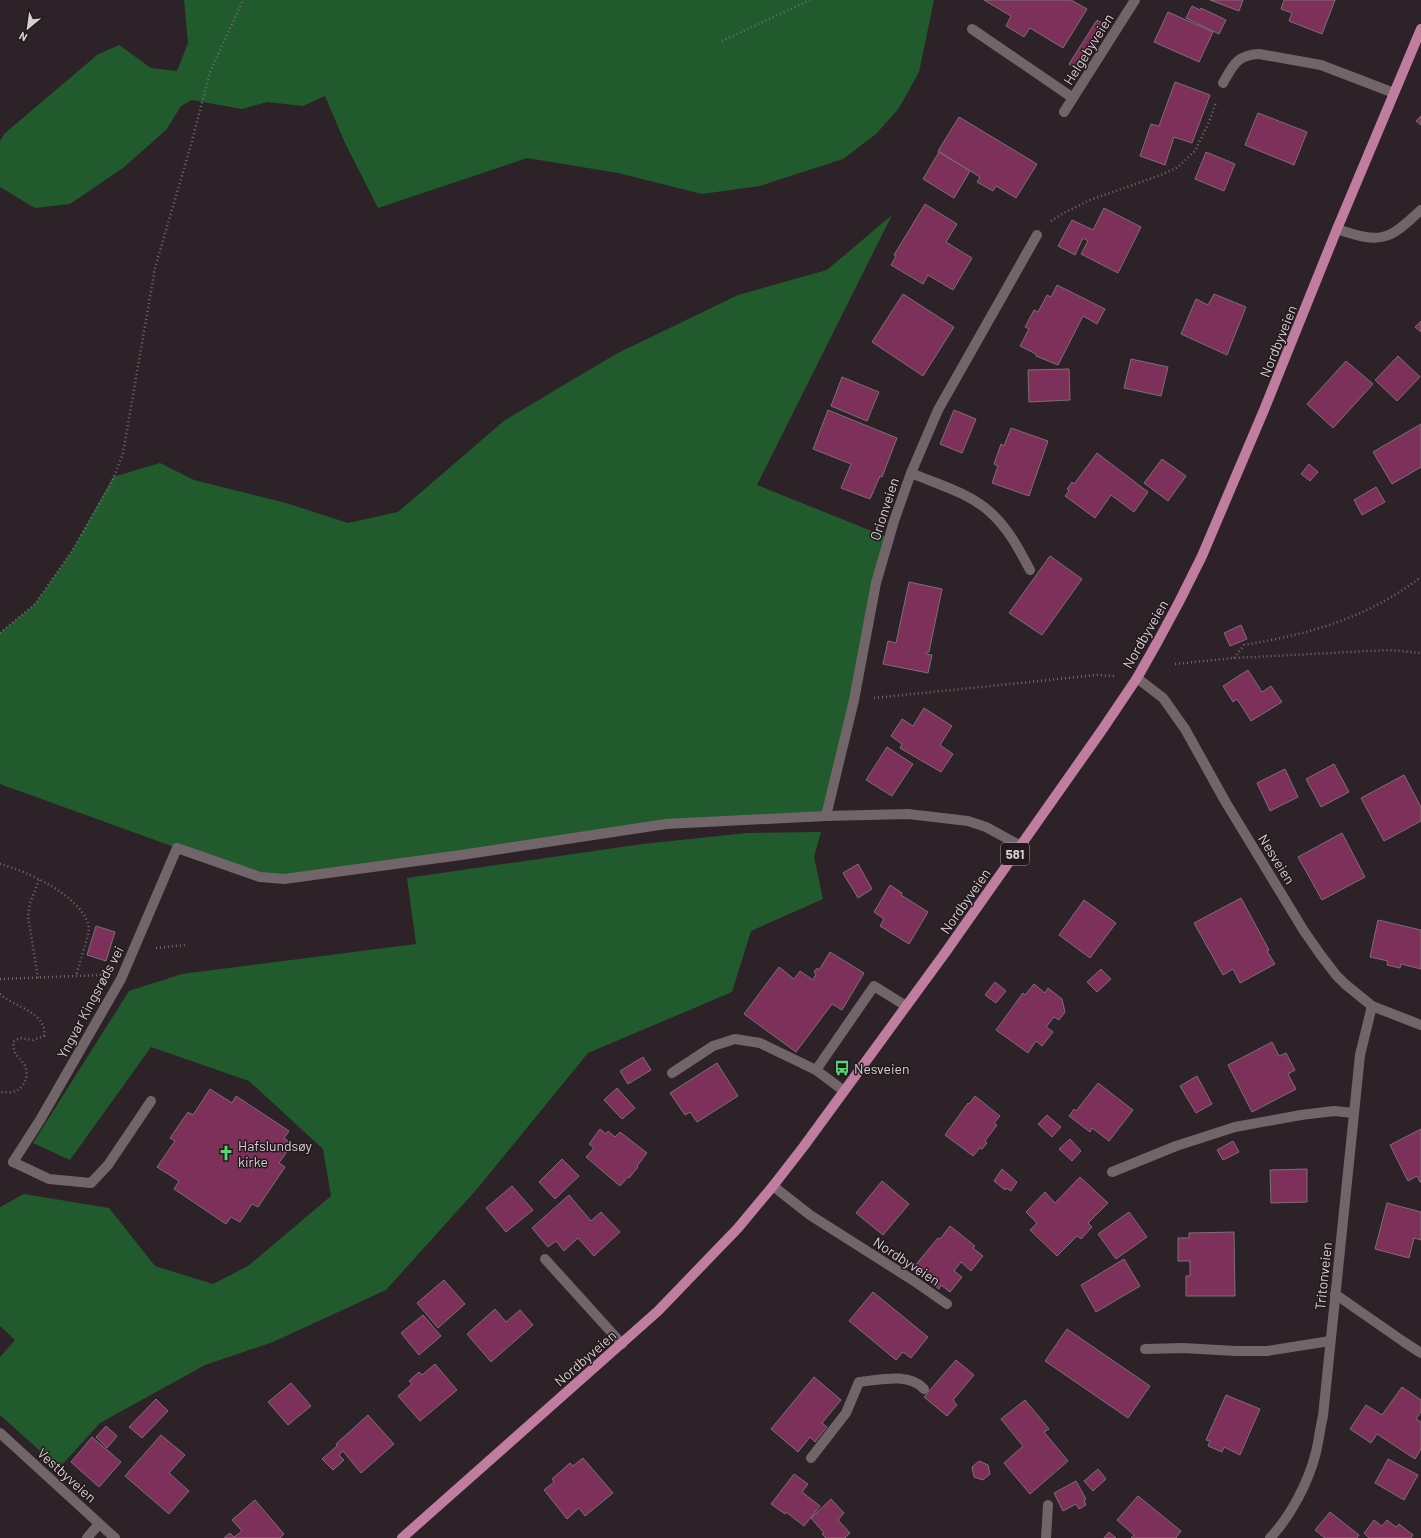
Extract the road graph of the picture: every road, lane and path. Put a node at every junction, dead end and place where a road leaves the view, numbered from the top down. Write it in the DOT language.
graph roads {
  1 [pos="243,0"];
  2 [pos="810,0"];
  3 [pos="1135,0"];
  4 [pos="972,29"];
  5 [pos="1421,29"];
  6 [pos="722,41"];
  7 [pos="1223,83"];
  8 [pos="1394,93"];
  9 [pos="1073,98"];
  10 [pos="1064,112"];
  11 [pos="1421,210"];
  12 [pos="1337,229"];
  13 [pos="1037,235"];
  14 [pos="911,473"];
  15 [pos="1030,570"];
  16 [pos="1421,577"];
  17 [pos="0,633"];
  18 [pos="1421,653"];
  19 [pos="1234,658"];
  20 [pos="1175,664"];
  21 [pos="1137,678"];
  22 [pos="854,700"];
  23 [pos="826,816"];
  24 [pos="1021,846"];
  25 [pos="0,864"];
  26 [pos="39,880"];
  27 [pos="185,945"];
  28 [pos="134,951"];
  29 [pos="76,976"];
  30 [pos="38,978"];
  31 [pos="0,979"];
  32 [pos="121,979"];
  33 [pos="0,994"];
  34 [pos="906,1006"];
  35 [pos="1372,1006"];
  36 [pos="1421,1025"];
  37 [pos="816,1070"];
  38 [pos="672,1073"];
  39 [pos="844,1091"];
  40 [pos="0,1092"];
  41 [pos="151,1101"];
  42 [pos="1354,1113"];
  43 [pos="1112,1172"];
  44 [pos="773,1186"];
  45 [pos="545,1259"];
  46 [pos="1335,1294"];
  47 [pos="947,1304"];
  48 [pos="1330,1341"];
  49 [pos="622,1344"];
  50 [pos="1145,1349"];
  51 [pos="1421,1352"];
  52 [pos="924,1389"];
  53 [pos="0,1433"];
  54 [pos="811,1458"];
  55 [pos="1048,1505"];
  56 [pos="100,1524"];
  57 [pos="87,1538"];
  58 [pos="115,1538"];
  59 [pos="402,1538"];
  60 [pos="1046,1538"];
  61 [pos="1270,1538"];
  1 -- 17 [label="path"];
  2 -- 6 [label="path"];
  3 -- 9 [label="street, Helgebyveien"];
  4 -- 9 [label="street"];
  5 -- 8 [label="main road, Nordbyveien / 581"];
  7 -- 8 [label="street"];
  7 -- 13 [label="path"];
  8 -- 12 [label="main road, Nordbyveien / 581"];
  9 -- 10 [label="street, Helgebyveien"];
  11 -- 12 [label="street"];
  12 -- 21 [label="main road, Nordbyveien / 581"];
  13 -- 14 [label="street, Orionveien"];
  14 -- 15 [label="street"];
  14 -- 22 [label="street, Orionveien"];
  16 -- 19 [label="path"];
  18 -- 19 [label="path"];
  19 -- 20 [label="path"];
  21 -- 22 [label="path"];
  21 -- 24 [label="main road, Nordbyveien / 581"];
  21 -- 35 [label="street, Nesveien"];
  22 -- 23 [label="street, Orionveien"];
  23 -- 24 [label="street"];
  23 -- 28 [label="street, Yngvar Kingsrøds vei"];
  24 -- 34 [label="main road, Nordbyveien / 581"];
  25 -- 26 [label="path"];
  26 -- 29 [label="path"];
  26 -- 30 [label="path"];
  27 -- 28 [label="path"];
  28 -- 32 [label="street, Yngvar Kingsrøds vei"];
  29 -- 30 [label="path"];
  29 -- 32 [label="path"];
  30 -- 31 [label="path"];
  32 -- 41 [label="street, Yngvar Kingsrøds vei"];
  33 -- 40 [label="path"];
  34 -- 37 [label="street"];
  34 -- 39 [label="main road, Nordbyveien / 581"];
  35 -- 36 [label="street, Nesveien"];
  35 -- 42 [label="street, Tritonveien"];
  37 -- 38 [label="street"];
  37 -- 39 [label="street"];
  39 -- 44 [label="main road, Nordbyveien / 581"];
  42 -- 43 [label="street"];
  42 -- 46 [label="street, Tritonveien"];
  44 -- 47 [label="street, Nordbyveien"];
  44 -- 49 [label="main road, Nordbyveien / 581"];
  45 -- 49 [label="street"];
  46 -- 48 [label="street, Tritonveien"];
  46 -- 51 [label="street"];
  48 -- 50 [label="street"];
  48 -- 61 [label="street, Tritonveien"];
  49 -- 59 [label="main road, Nordbyveien / 581"];
  52 -- 54 [label="street"];
  53 -- 56 [label="street, Vestbyveien"];
  55 -- 60 [label="street"];
  56 -- 57 [label="street"];
  56 -- 58 [label="street, Vestbyveien"];
}
